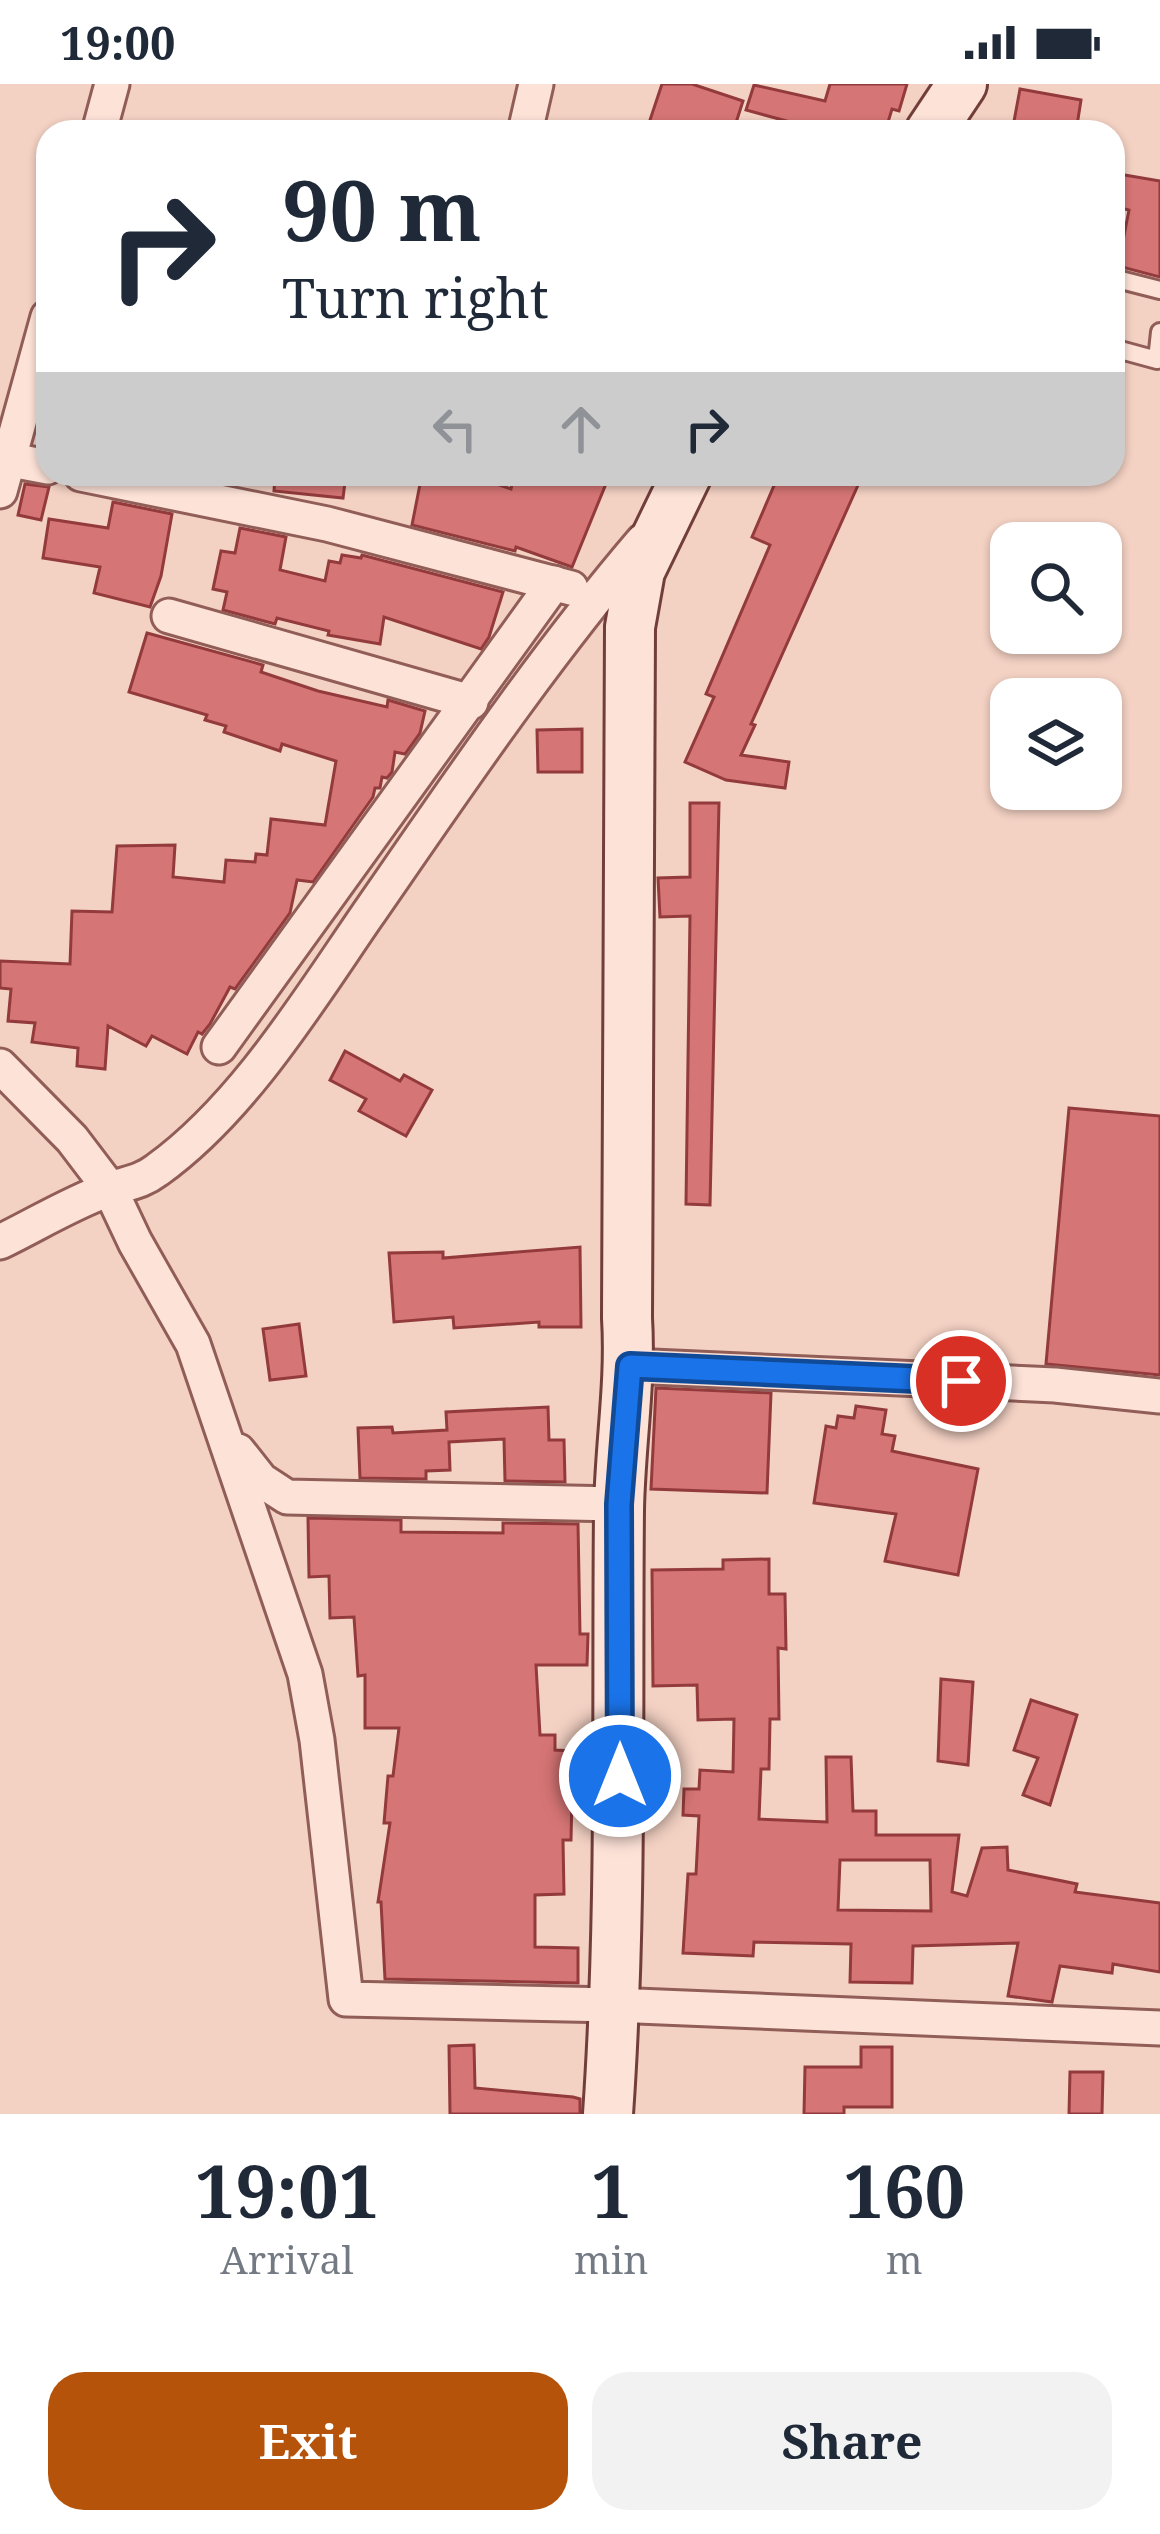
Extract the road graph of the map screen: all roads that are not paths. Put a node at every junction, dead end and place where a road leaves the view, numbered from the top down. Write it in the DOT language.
graph roads {
  1 [pos="112,84"];
  2 [pos="536,84"];
  3 [pos="962,84"];
  4 [pos="102,120"];
  5 [pos="527,120"];
  6 [pos="938,120"];
  7 [pos="1125,281"];
  8 [pos="1160,290"];
  9 [pos="1160,332"];
  10 [pos="1125,351"];
  11 [pos="36,358"];
  12 [pos="36,468"];
  13 [pos="3,469"];
  14 [pos="140,486"];
  15 [pos="681,486"];
  16 [pos="664,518"];
  17 [pos="554,583"];
  18 [pos="596,596"];
  19 [pos="170,616"];
  20 [pos="472,702"];
  21 [pos="219,1048"];
  22 [pos="0,1066"];
  23 [pos="110,1189"];
  24 [pos="0,1242"];
  25 [pos="630,1366"];
  26 [pos="1160,1396"];
  27 [pos="224,1433"];
  28 [pos="619,1504"];
  29 [pos="613,2005"];
  30 [pos="1160,2028"];
  31 [pos="608,2114"];
  1 -- 4 [label="street"];
  2 -- 5 [label="street"];
  3 -- 6 [label="main road"];
  7 -- 8 [label="lane"];
  9 -- 10 [label="lane"];
  11 -- 13 [label="street"];
  12 -- 13 [label="street"];
  14 -- 17 [label="street"];
  15 -- 16 [label="main road"];
  16 -- 18 [label="street"];
  16 -- 25 [label="main road"];
  17 -- 18 [label="street"];
  17 -- 20 [label="street"];
  18 -- 23 [label="street"];
  19 -- 20 [label="street"];
  20 -- 21 [label="street"];
  22 -- 23 [label="street"];
  23 -- 24 [label="street"];
  23 -- 27 [label="street"];
  25 -- 26 [label="street"];
  25 -- 28 [label="main road"];
  27 -- 28 [label="street"];
  27 -- 29 [label="street"];
  28 -- 29 [label="main road"];
  29 -- 30 [label="street"];
  29 -- 31 [label="main road"];
}
